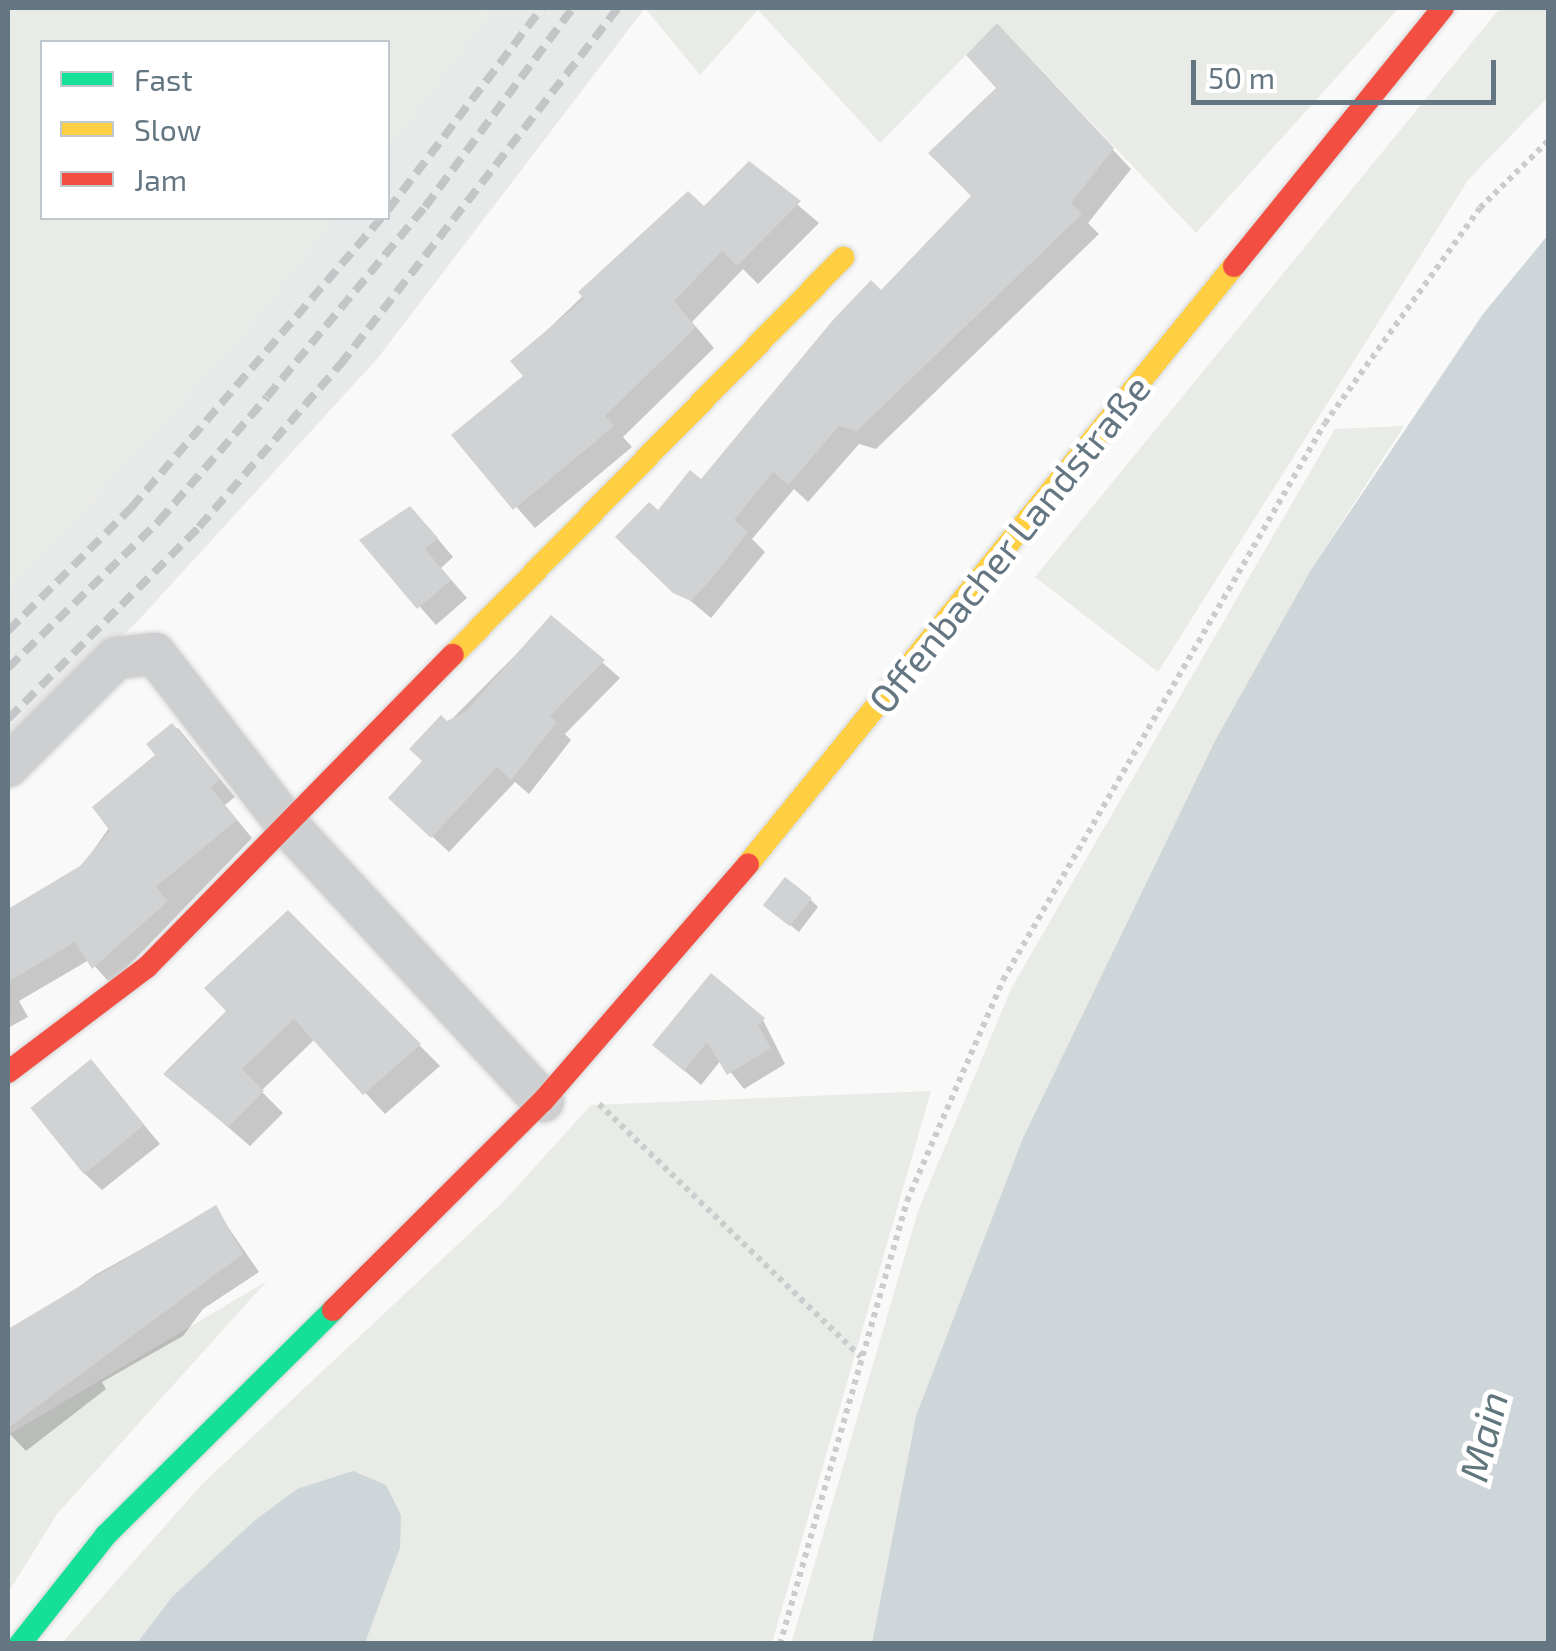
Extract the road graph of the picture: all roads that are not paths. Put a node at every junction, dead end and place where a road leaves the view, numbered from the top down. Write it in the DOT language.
graph roads {
  1 [pos="1443,8"];
  2 [pos="844,258"];
  3 [pos="8,766"];
  4 [pos="288,826"];
  5 [pos="8,1072"];
  6 [pos="555,1087"];
  7 [pos="20,1644"];
  1 -- 6 [label="main road, Offenbacher Landstraße"];
  2 -- 4 [label="main road"];
  3 -- 4 [label="street"];
  4 -- 5 [label="main road"];
  4 -- 6 [label="street"];
  6 -- 7 [label="main road, Offenbacher Landstraße"];
}
